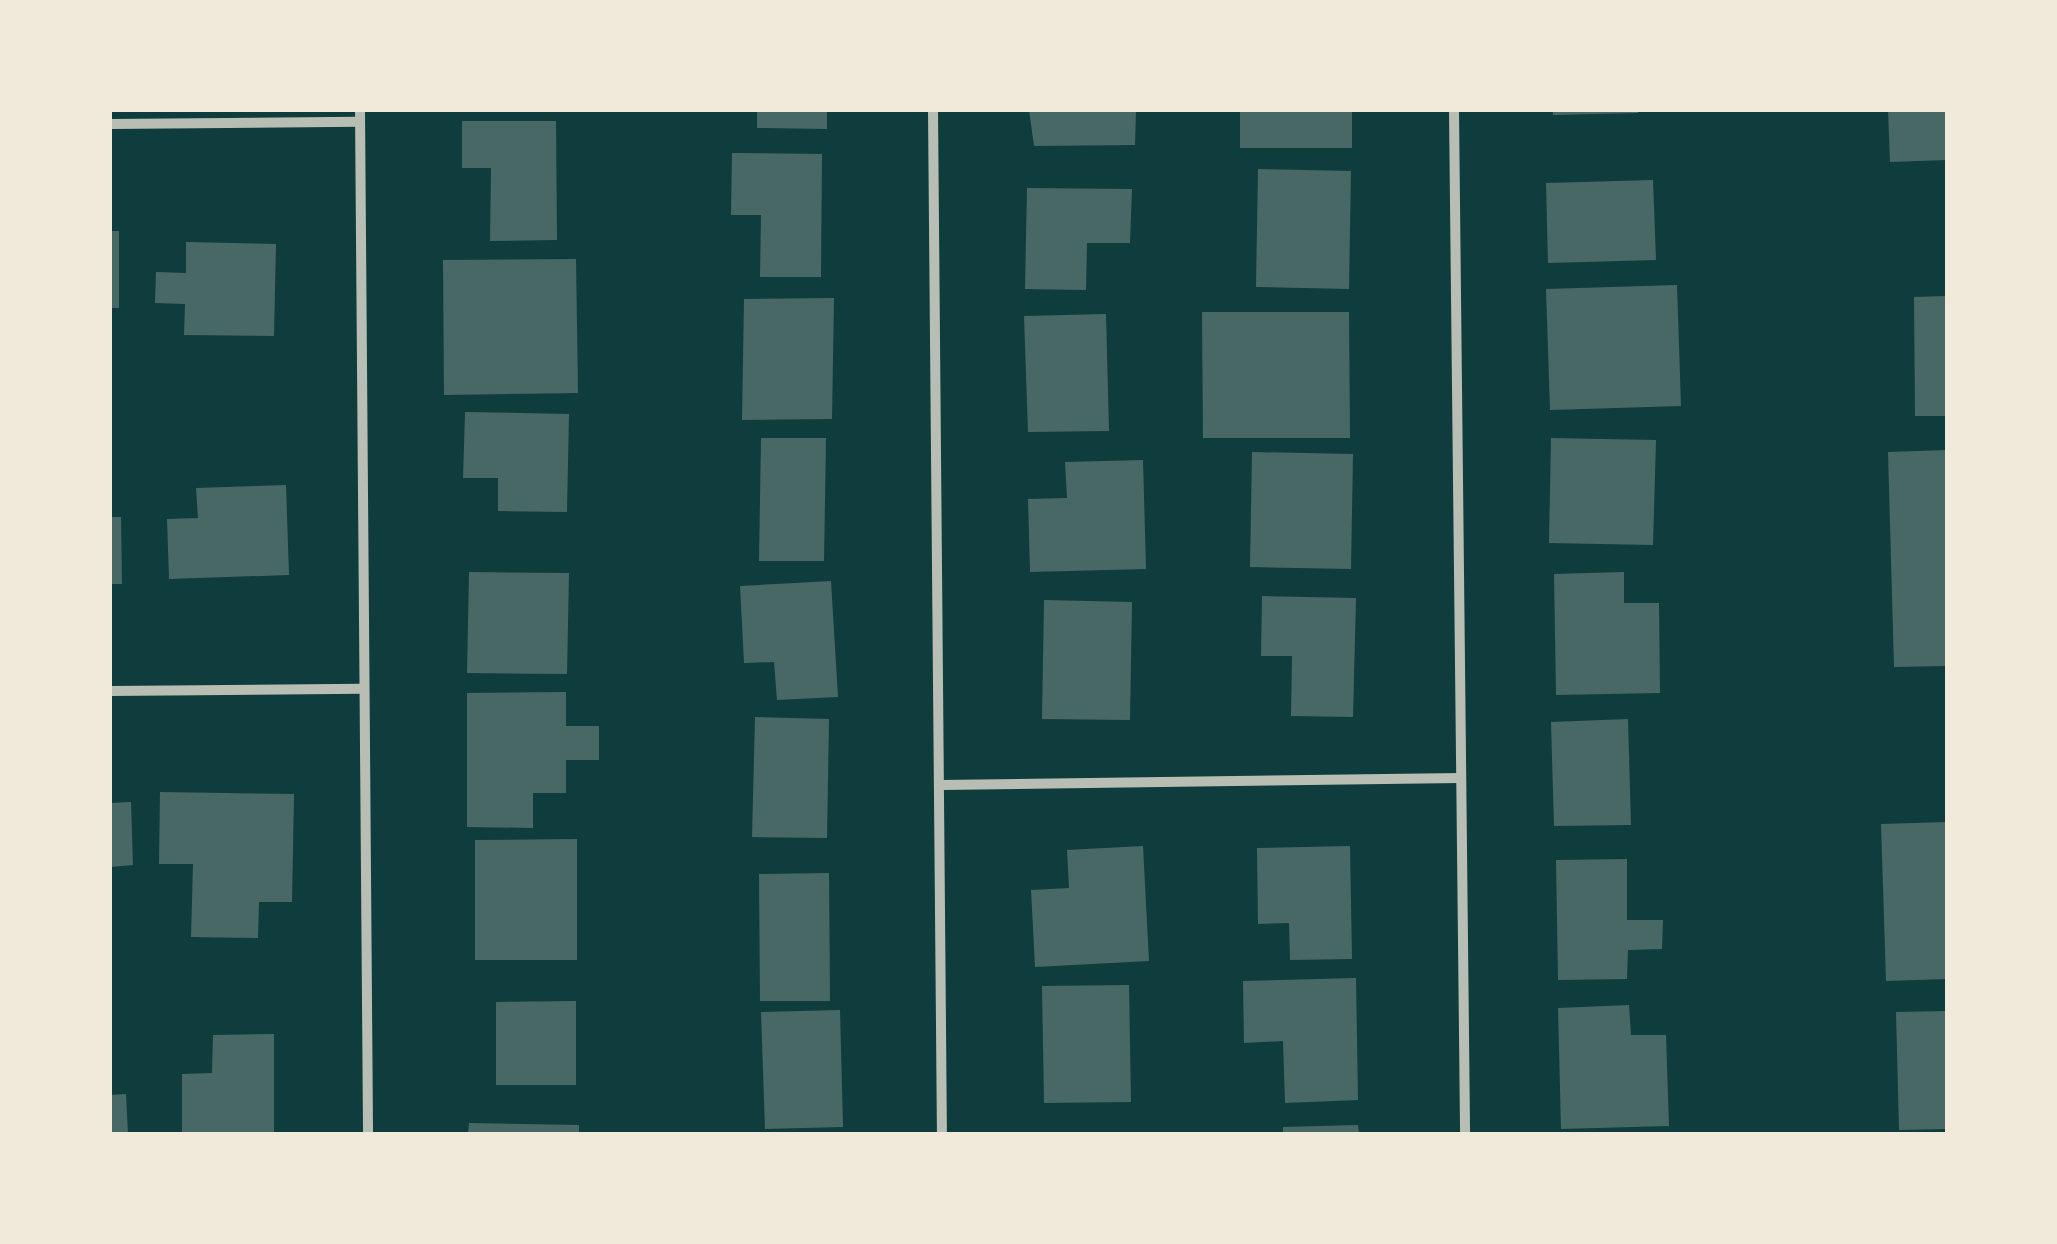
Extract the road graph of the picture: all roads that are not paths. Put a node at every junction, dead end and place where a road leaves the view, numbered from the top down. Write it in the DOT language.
graph roads {
  1 [pos="933,110"];
  2 [pos="1454,110"];
  3 [pos="360,116"];
  4 [pos="110,124"];
  5 [pos="364,688"];
  6 [pos="110,692"];
  7 [pos="1461,778"];
  8 [pos="940,785"];
  9 [pos="368,1134"];
  10 [pos="942,1134"];
  11 [pos="1465,1134"];
  1 -- 8 [label="street"];
  2 -- 7 [label="street"];
  3 -- 4 [label="street"];
  3 -- 5 [label="street"];
  5 -- 6 [label="street"];
  5 -- 9 [label="street"];
  7 -- 8 [label="street"];
  7 -- 11 [label="street"];
  8 -- 10 [label="street"];
}
